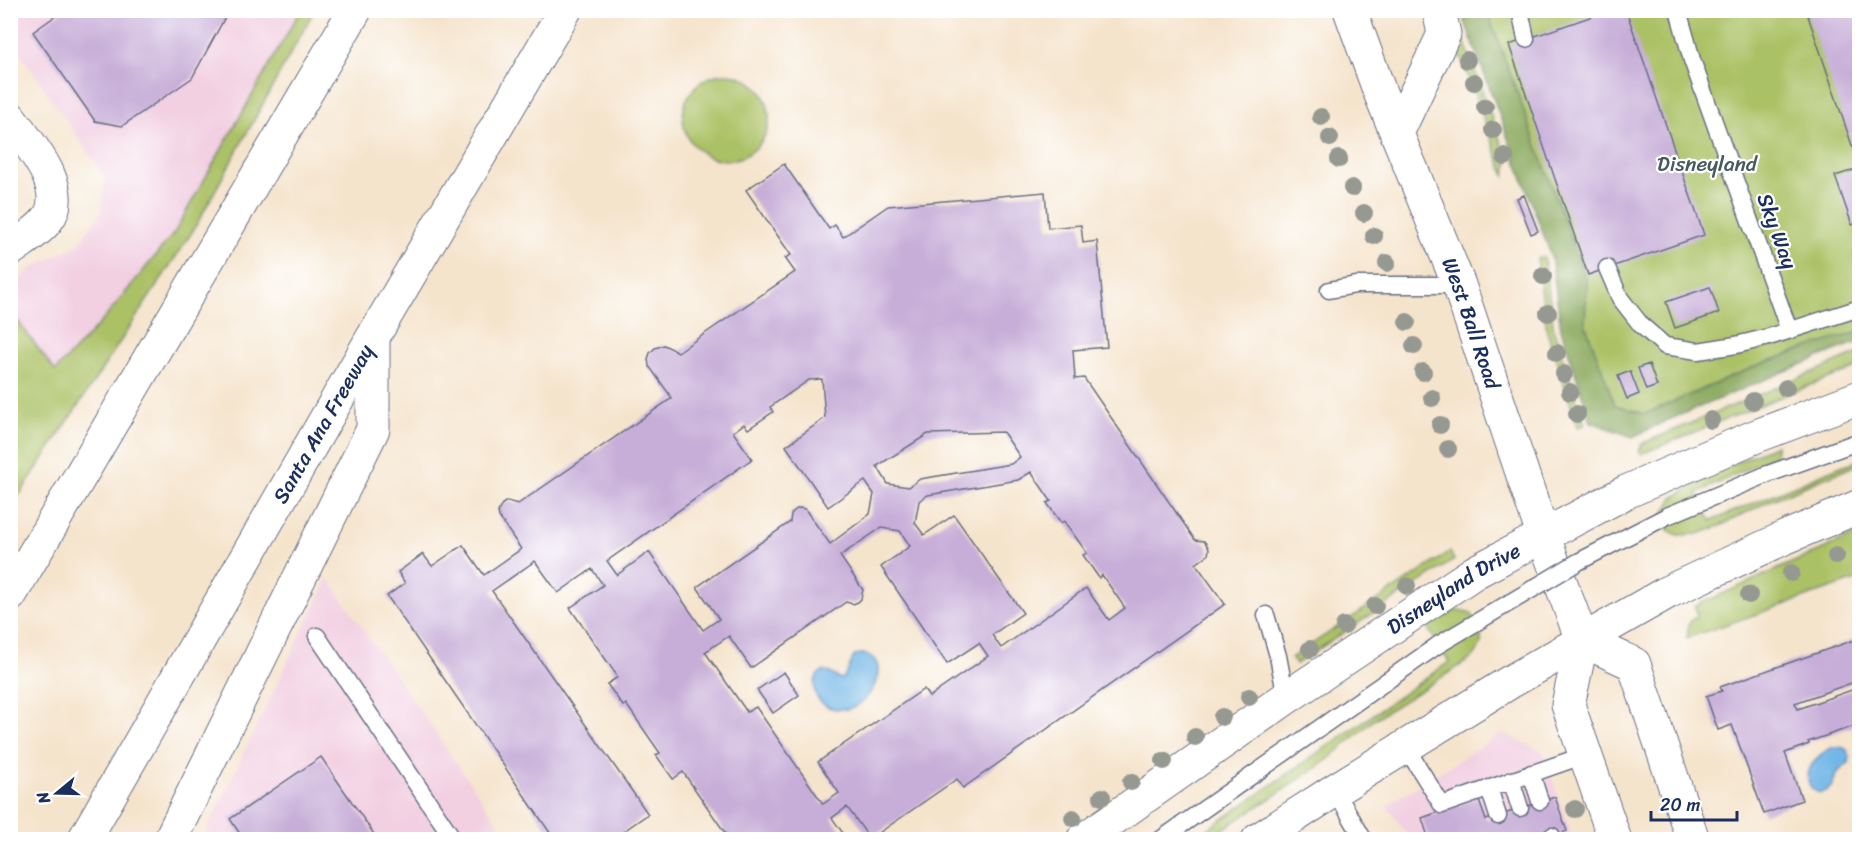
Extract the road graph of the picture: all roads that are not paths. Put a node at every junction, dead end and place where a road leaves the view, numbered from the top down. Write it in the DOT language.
graph roads {
  1 [pos="355,10"];
  2 [pos="565,10"];
  3 [pos="1350,10"];
  4 [pos="1439,10"];
  5 [pos="1520,10"];
  6 [pos="1678,10"];
  7 [pos="1526,39"];
  8 [pos="10,118"];
  9 [pos="1397,133"];
  10 [pos="10,250"];
  11 [pos="1607,268"];
  12 [pos="1459,285"];
  13 [pos="1329,290"];
  14 [pos="1860,308"];
  15 [pos="1789,330"];
  16 [pos="373,336"];
  17 [pos="1860,397"];
  18 [pos="1860,441"];
  19 [pos="1860,506"];
  20 [pos="1543,535"];
  21 [pos="10,595"];
  22 [pos="1266,615"];
  23 [pos="317,636"];
  24 [pos="1582,639"];
  25 [pos="1286,698"];
  26 [pos="1406,746"];
  27 [pos="1585,755"];
  28 [pos="1531,773"];
  29 [pos="1511,780"];
  30 [pos="1489,788"];
  31 [pos="1335,790"];
  32 [pos="1540,801"];
  33 [pos="1520,808"];
  34 [pos="1498,816"];
  35 [pos="1612,839"];
  36 [pos="84,840"];
  37 [pos="170,840"];
  38 [pos="454,840"];
  39 [pos="1083,840"];
  40 [pos="1160,840"];
  41 [pos="1258,840"];
  42 [pos="1364,840"];
  43 [pos="1693,840"];
  1 -- 21 [label="main road"];
  2 -- 16 [label="main road, Santa Ana Freeway"];
  3 -- 9 [label="main road, West Ball Road"];
  4 -- 9 [label="main road"];
  5 -- 7 [label="lane"];
  6 -- 15 [label="lane, Sky Way"];
  8 -- 10 [label="main road"];
  9 -- 12 [label="main road, West Ball Road"];
  11 -- 15 [label="lane"];
  12 -- 13 [label="lane"];
  12 -- 20 [label="main road, West Ball Road"];
  14 -- 15 [label="lane"];
  16 -- 36 [label="main road, Santa Ana Freeway"];
  16 -- 37 [label="main road"];
  17 -- 20 [label="main road, Disneyland Drive"];
  18 -- 40 [label="lane, bridge"];
  19 -- 24 [label="main road"];
  20 -- 24 [label="main road, West Ball Road"];
  20 -- 25 [label="main road, Disneyland Drive"];
  22 -- 25 [label="lane"];
  23 -- 38 [label="lane"];
  24 -- 26 [label="main road"];
  24 -- 27 [label="main road"];
  24 -- 43 [label="main road"];
  25 -- 39 [label="main road, Disneyland Drive"];
  26 -- 30 [label="lane"];
  26 -- 31 [label="main road"];
  27 -- 28 [label="lane"];
  27 -- 35 [label="main road"];
  28 -- 29 [label="lane"];
  28 -- 32 [label="lane"];
  29 -- 30 [label="lane"];
  29 -- 33 [label="lane"];
  30 -- 34 [label="lane"];
  31 -- 41 [label="main road"];
  31 -- 42 [label="lane"];
}
